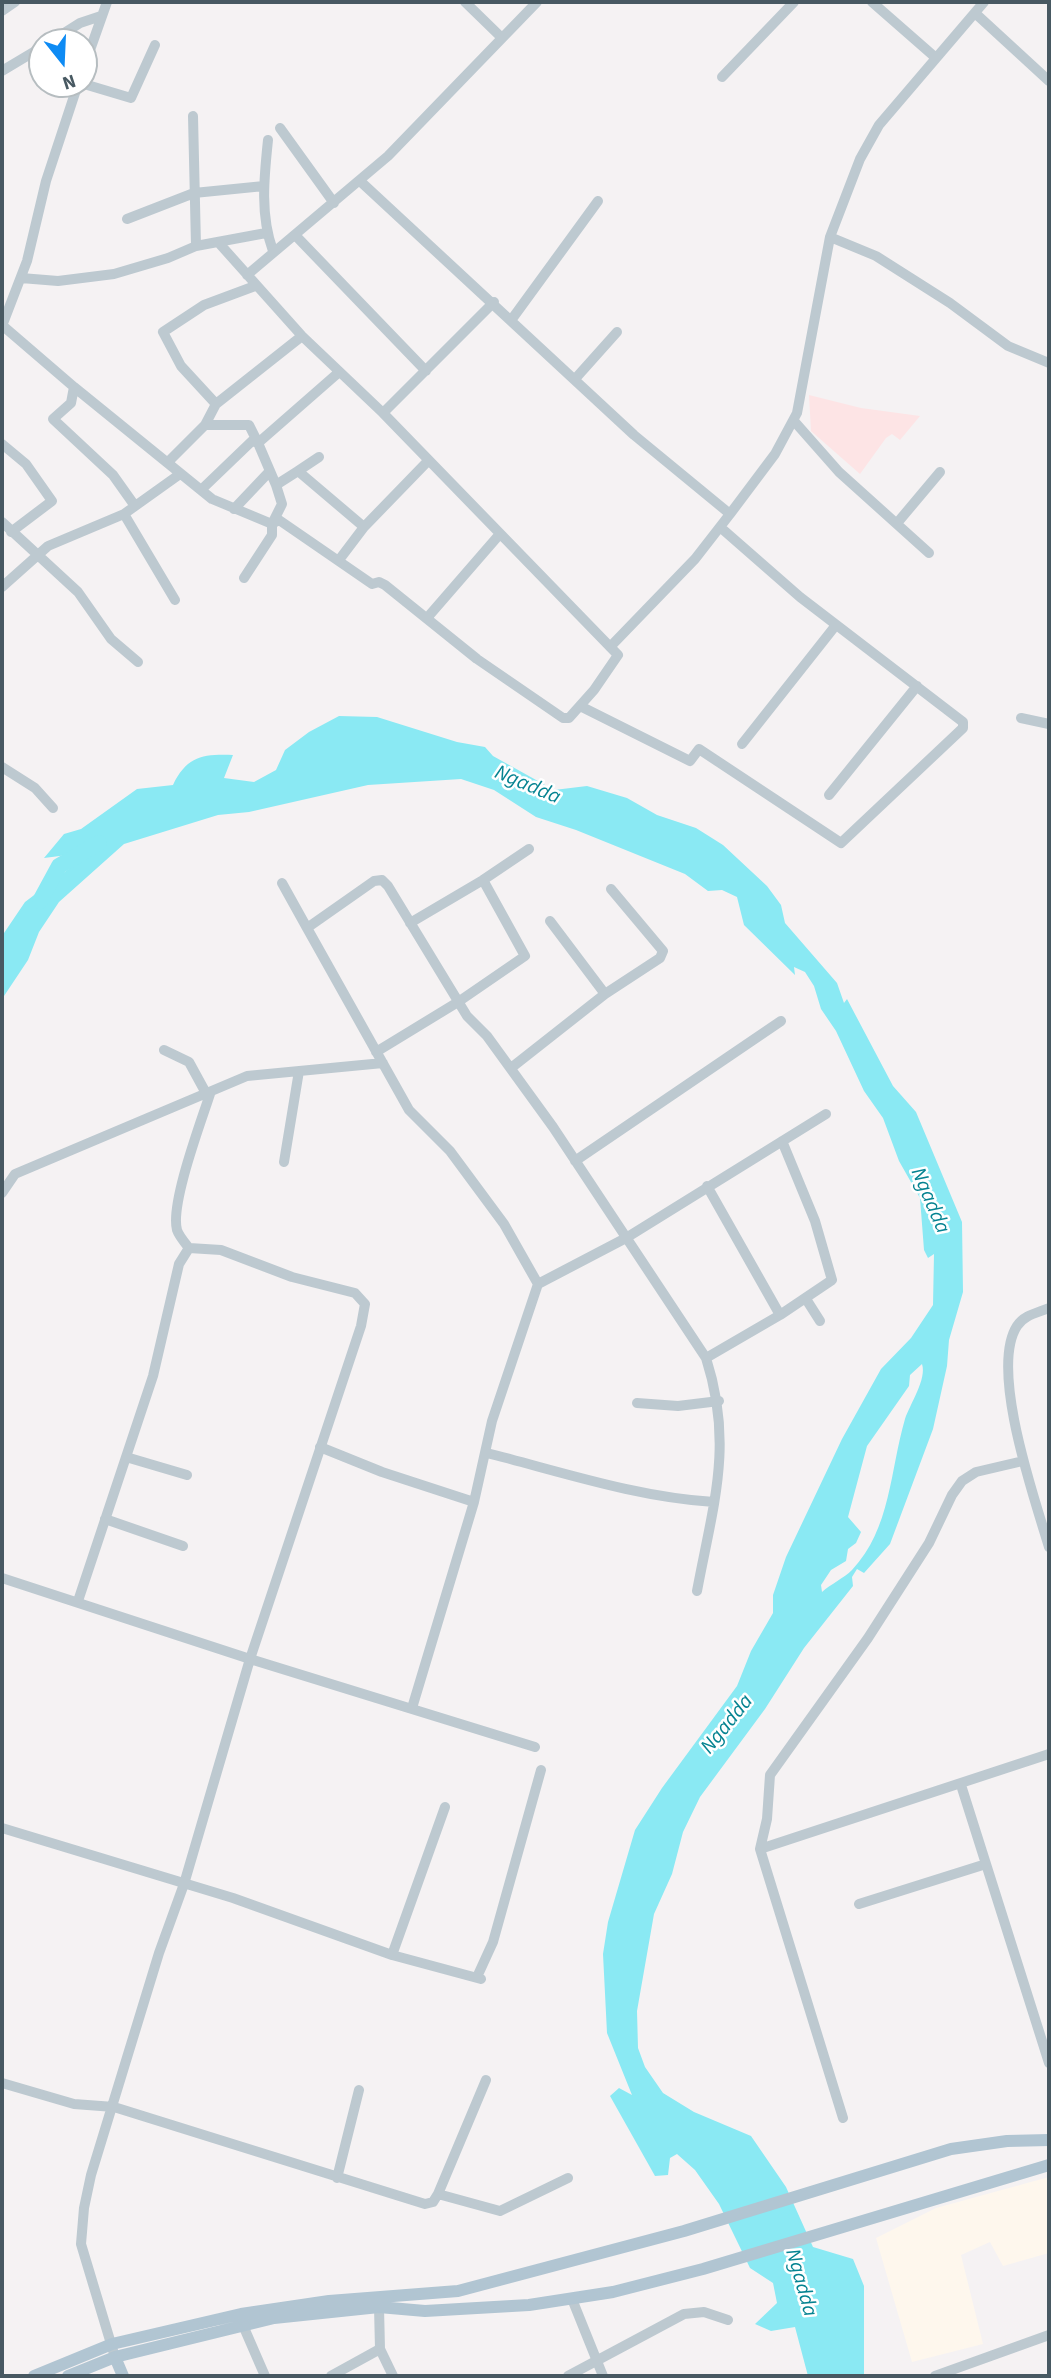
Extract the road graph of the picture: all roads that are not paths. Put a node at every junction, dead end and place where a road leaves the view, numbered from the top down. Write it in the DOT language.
graph roads {
  1 [pos="15,2"];
  2 [pos="465,2"];
  3 [pos="537,2"];
  4 [pos="794,2"];
  5 [pos="872,2"];
  6 [pos="984,2"];
  7 [pos="105,3"];
  8 [pos="2,11"];
  9 [pos="975,13"];
  10 [pos="101,16"];
  11 [pos="72,28"];
  12 [pos="97,28"];
  13 [pos="502,38"];
  14 [pos="155,45"];
  15 [pos="28,55"];
  16 [pos="936,58"];
  17 [pos="2,71"];
  18 [pos="722,77"];
  19 [pos="1049,81"];
  20 [pos="98,88"];
  21 [pos="74,98"];
  22 [pos="194,116"];
  23 [pos="279,128"];
  24 [pos="268,140"];
  25 [pos="360,181"];
  26 [pos="264,186"];
  27 [pos="194,193"];
  28 [pos="598,201"];
  29 [pos="334,203"];
  30 [pos="127,219"];
  31 [pos="266,233"];
  32 [pos="295,235"];
  33 [pos="830,237"];
  34 [pos="218,242"];
  35 [pos="196,246"];
  36 [pos="273,251"];
  37 [pos="247,275"];
  38 [pos="20,278"];
  39 [pos="255,286"];
  40 [pos="494,302"];
  41 [pos="512,319"];
  42 [pos="2,326"];
  43 [pos="617,332"];
  44 [pos="302,336"];
  45 [pos="1049,363"];
  46 [pos="426,371"];
  47 [pos="338,373"];
  48 [pos="575,379"];
  49 [pos="74,387"];
  50 [pos="216,404"];
  51 [pos="383,413"];
  52 [pos="794,421"];
  53 [pos="205,425"];
  54 [pos="258,443"];
  55 [pos="2,444"];
  56 [pos="318,457"];
  57 [pos="427,461"];
  58 [pos="168,462"];
  59 [pos="270,471"];
  60 [pos="298,471"];
  61 [pos="940,472"];
  62 [pos="180,474"];
  63 [pos="276,485"];
  64 [pos="201,490"];
  65 [pos="135,506"];
  66 [pos="234,509"];
  67 [pos="124,514"];
  68 [pos="730,514"];
  69 [pos="2,522"];
  70 [pos="898,522"];
  71 [pos="272,524"];
  72 [pos="364,527"];
  73 [pos="720,527"];
  74 [pos="11,532"];
  75 [pos="499,536"];
  76 [pos="929,553"];
  77 [pos="37,557"];
  78 [pos="338,560"];
  79 [pos="244,578"];
  80 [pos="2,587"];
  81 [pos="175,600"];
  82 [pos="427,618"];
  83 [pos="836,625"];
  84 [pos="610,647"];
  85 [pos="138,662"];
  86 [pos="917,686"];
  87 [pos="580,706"];
  88 [pos="1021,718"];
  89 [pos="1049,724"];
  90 [pos="742,744"];
  91 [pos="2,767"];
  92 [pos="829,795"];
  93 [pos="53,808"];
  94 [pos="529,849"];
  95 [pos="483,880"];
  96 [pos="282,883"];
  97 [pos="611,889"];
  98 [pos="550,921"];
  99 [pos="410,923"];
  100 [pos="307,928"];
  101 [pos="604,995"];
  102 [pos="458,1002"];
  103 [pos="781,1020"];
  104 [pos="164,1051"];
  105 [pos="376,1052"];
  106 [pos="383,1063"];
  107 [pos="511,1068"];
  108 [pos="299,1071"];
  109 [pos="208,1094"];
  110 [pos="826,1114"];
  111 [pos="782,1141"];
  112 [pos="575,1161"];
  113 [pos="284,1162"];
  114 [pos="707,1186"];
  115 [pos="2,1193"];
  116 [pos="626,1238"];
  117 [pos="189,1248"];
  118 [pos="538,1284"];
  119 [pos="806,1299"];
  120 [pos="1049,1308"];
  121 [pos="780,1315"];
  122 [pos="820,1321"];
  123 [pos="706,1358"];
  124 [pos="719,1401"];
  125 [pos="637,1403"];
  126 [pos="320,1447"];
  127 [pos="487,1453"];
  128 [pos="126,1457"];
  129 [pos="1023,1461"];
  130 [pos="187,1475"];
  131 [pos="474,1502"];
  132 [pos="714,1502"];
  133 [pos="105,1519"];
  134 [pos="183,1546"];
  135 [pos="1049,1547"];
  136 [pos="2,1578"];
  137 [pos="697,1591"];
  138 [pos="78,1601"];
  139 [pos="250,1660"];
  140 [pos="412,1708"];
  141 [pos="535,1747"];
  142 [pos="1049,1755"];
  143 [pos="541,1770"];
  144 [pos="961,1785"];
  145 [pos="444,1807"];
  146 [pos="2,1828"];
  147 [pos="760,1849"];
  148 [pos="986,1864"];
  149 [pos="184,1884"];
  150 [pos="859,1904"];
  151 [pos="392,1955"];
  152 [pos="1049,2063"];
  153 [pos="486,2080"];
  154 [pos="2,2083"];
  155 [pos="359,2090"];
  156 [pos="114,2107"];
  157 [pos="843,2118"];
  158 [pos="1049,2140"];
  159 [pos="1049,2165"];
  160 [pos="338,2178"];
  161 [pos="568,2178"];
  162 [pos="438,2194"];
  163 [pos="572,2300"];
  164 [pos="379,2307"];
  165 [pos="727,2319"];
  166 [pos="242,2323"];
  167 [pos="1049,2335"];
  168 [pos="380,2349"];
  169 [pos="113,2351"];
  170 [pos="596,2362"];
  171 [pos="34,2376"];
  172 [pos="68,2376"];
  173 [pos="122,2376"];
  174 [pos="265,2376"];
  175 [pos="331,2376"];
  176 [pos="393,2376"];
  177 [pos="568,2376"];
  178 [pos="603,2376"];
  179 [pos="935,2376"];
  1 -- 8 [label="street"];
  2 -- 13 [label="street"];
  3 -- 13 [label="street"];
  4 -- 18 [label="street"];
  5 -- 16 [label="street"];
  6 -- 9 [label="street"];
  7 -- 10 [label="street"];
  9 -- 16 [label="street"];
  9 -- 19 [label="street"];
  10 -- 11 [label="street"];
  10 -- 12 [label="street"];
  13 -- 25 [label="street"];
  14 -- 20 [label="street"];
  15 -- 17 [label="street"];
  16 -- 33 [label="street"];
  21 -- 38 [label="street"];
  22 -- 27 [label="street"];
  23 -- 29 [label="street"];
  24 -- 26 [label="street"];
  25 -- 29 [label="street"];
  25 -- 40 [label="street"];
  26 -- 27 [label="street"];
  26 -- 31 [label="street"];
  27 -- 30 [label="street"];
  27 -- 35 [label="street"];
  28 -- 41 [label="street"];
  29 -- 32 [label="street"];
  31 -- 34 [label="street"];
  31 -- 36 [label="street"];
  32 -- 36 [label="street"];
  32 -- 46 [label="street"];
  33 -- 45 [label="street"];
  33 -- 52 [label="street"];
  34 -- 35 [label="street"];
  34 -- 37 [label="street"];
  35 -- 38 [label="street"];
  36 -- 37 [label="street"];
  37 -- 39 [label="street"];
  38 -- 42 [label="street"];
  39 -- 44 [label="street"];
  39 -- 50 [label="street"];
  40 -- 41 [label="street"];
  40 -- 46 [label="street"];
  41 -- 48 [label="street"];
  42 -- 49 [label="street"];
  43 -- 48 [label="street"];
  44 -- 47 [label="street"];
  44 -- 50 [label="street"];
  46 -- 51 [label="street"];
  47 -- 51 [label="street"];
  47 -- 54 [label="street"];
  48 -- 68 [label="street"];
  49 -- 58 [label="street"];
  49 -- 65 [label="street"];
  50 -- 53 [label="street"];
  51 -- 57 [label="street"];
  52 -- 68 [label="street"];
  52 -- 70 [label="street"];
  53 -- 54 [label="street"];
  53 -- 58 [label="street"];
  54 -- 59 [label="street"];
  54 -- 64 [label="street"];
  55 -- 74 [label="street"];
  56 -- 60 [label="street"];
  57 -- 72 [label="street"];
  57 -- 75 [label="street"];
  58 -- 62 [label="street"];
  59 -- 63 [label="street"];
  59 -- 66 [label="street"];
  60 -- 63 [label="street"];
  60 -- 72 [label="street"];
  61 -- 70 [label="street"];
  62 -- 64 [label="street"];
  62 -- 65 [label="street"];
  63 -- 71 [label="street"];
  64 -- 66 [label="street"];
  65 -- 67 [label="street"];
  66 -- 71 [label="street"];
  67 -- 77 [label="street"];
  67 -- 81 [label="street"];
  68 -- 73 [label="street"];
  69 -- 74 [label="street"];
  70 -- 76 [label="street"];
  71 -- 78 [label="street"];
  71 -- 79 [label="street"];
  72 -- 78 [label="street"];
  73 -- 83 [label="street"];
  73 -- 84 [label="street"];
  74 -- 77 [label="street"];
  75 -- 82 [label="street"];
  75 -- 84 [label="street"];
  77 -- 80 [label="street"];
  77 -- 85 [label="street"];
  78 -- 82 [label="street"];
  82 -- 87 [label="street"];
  83 -- 86 [label="street"];
  83 -- 90 [label="street"];
  84 -- 87 [label="street"];
  86 -- 87 [label="street"];
  86 -- 92 [label="street"];
  88 -- 89 [label="street"];
  91 -- 93 [label="street"];
  94 -- 95 [label="street"];
  95 -- 99 [label="street"];
  95 -- 102 [label="street"];
  96 -- 100 [label="street"];
  97 -- 101 [label="street"];
  98 -- 101 [label="street"];
  99 -- 100 [label="street"];
  99 -- 102 [label="street"];
  100 -- 105 [label="street"];
  101 -- 107 [label="street"];
  102 -- 105 [label="street"];
  102 -- 107 [label="street"];
  103 -- 112 [label="street"];
  104 -- 109 [label="street"];
  105 -- 106 [label="street"];
  106 -- 108 [label="street"];
  106 -- 118 [label="street"];
  107 -- 112 [label="street"];
  108 -- 109 [label="street"];
  108 -- 113 [label="street"];
  109 -- 115 [label="street"];
  109 -- 117 [label="street"];
  110 -- 111 [label="street"];
  111 -- 114 [label="street"];
  111 -- 119 [label="street"];
  112 -- 116 [label="street"];
  114 -- 116 [label="street"];
  114 -- 121 [label="street"];
  116 -- 118 [label="street"];
  116 -- 123 [label="street"];
  117 -- 126 [label="street"];
  117 -- 128 [label="street"];
  118 -- 127 [label="street"];
  119 -- 121 [label="street"];
  119 -- 122 [label="street"];
  120 -- 129 [label="street"];
  121 -- 123 [label="street"];
  123 -- 124 [label="street"];
  124 -- 125 [label="street"];
  124 -- 132 [label="street"];
  126 -- 131 [label="street"];
  126 -- 139 [label="street"];
  127 -- 131 [label="street"];
  127 -- 132 [label="street"];
  128 -- 130 [label="street"];
  128 -- 133 [label="street"];
  129 -- 135 [label="street"];
  129 -- 147 [label="street"];
  131 -- 140 [label="street"];
  132 -- 137 [label="street"];
  133 -- 134 [label="street"];
  133 -- 138 [label="street"];
  136 -- 138 [label="street"];
  138 -- 139 [label="street"];
  139 -- 140 [label="street"];
  139 -- 149 [label="street"];
  140 -- 141 [label="street"];
  142 -- 144 [label="street"];
  143 -- 151 [label="street"];
  144 -- 147 [label="street"];
  144 -- 148 [label="street"];
  145 -- 151 [label="street"];
  146 -- 149 [label="street"];
  147 -- 157 [label="street"];
  148 -- 150 [label="street"];
  148 -- 152 [label="street"];
  149 -- 151 [label="street"];
  149 -- 156 [label="street"];
  153 -- 162 [label="street"];
  154 -- 156 [label="street"];
  155 -- 160 [label="street"];
  156 -- 160 [label="street"];
  156 -- 169 [label="street"];
  158 -- 169 [label="main road"];
  159 -- 163 [label="main road"];
  160 -- 162 [label="street"];
  161 -- 162 [label="street"];
  163 -- 164 [label="main road"];
  163 -- 170 [label="street"];
  164 -- 166 [label="main road"];
  164 -- 168 [label="street"];
  165 -- 170 [label="street"];
  166 -- 169 [label="main road"];
  166 -- 174 [label="street"];
  167 -- 179 [label="street"];
  168 -- 175 [label="street"];
  168 -- 176 [label="street"];
  169 -- 171 [label="main road"];
  169 -- 172 [label="main road"];
  169 -- 173 [label="main road"];
  170 -- 177 [label="street"];
  170 -- 178 [label="street"];
}
